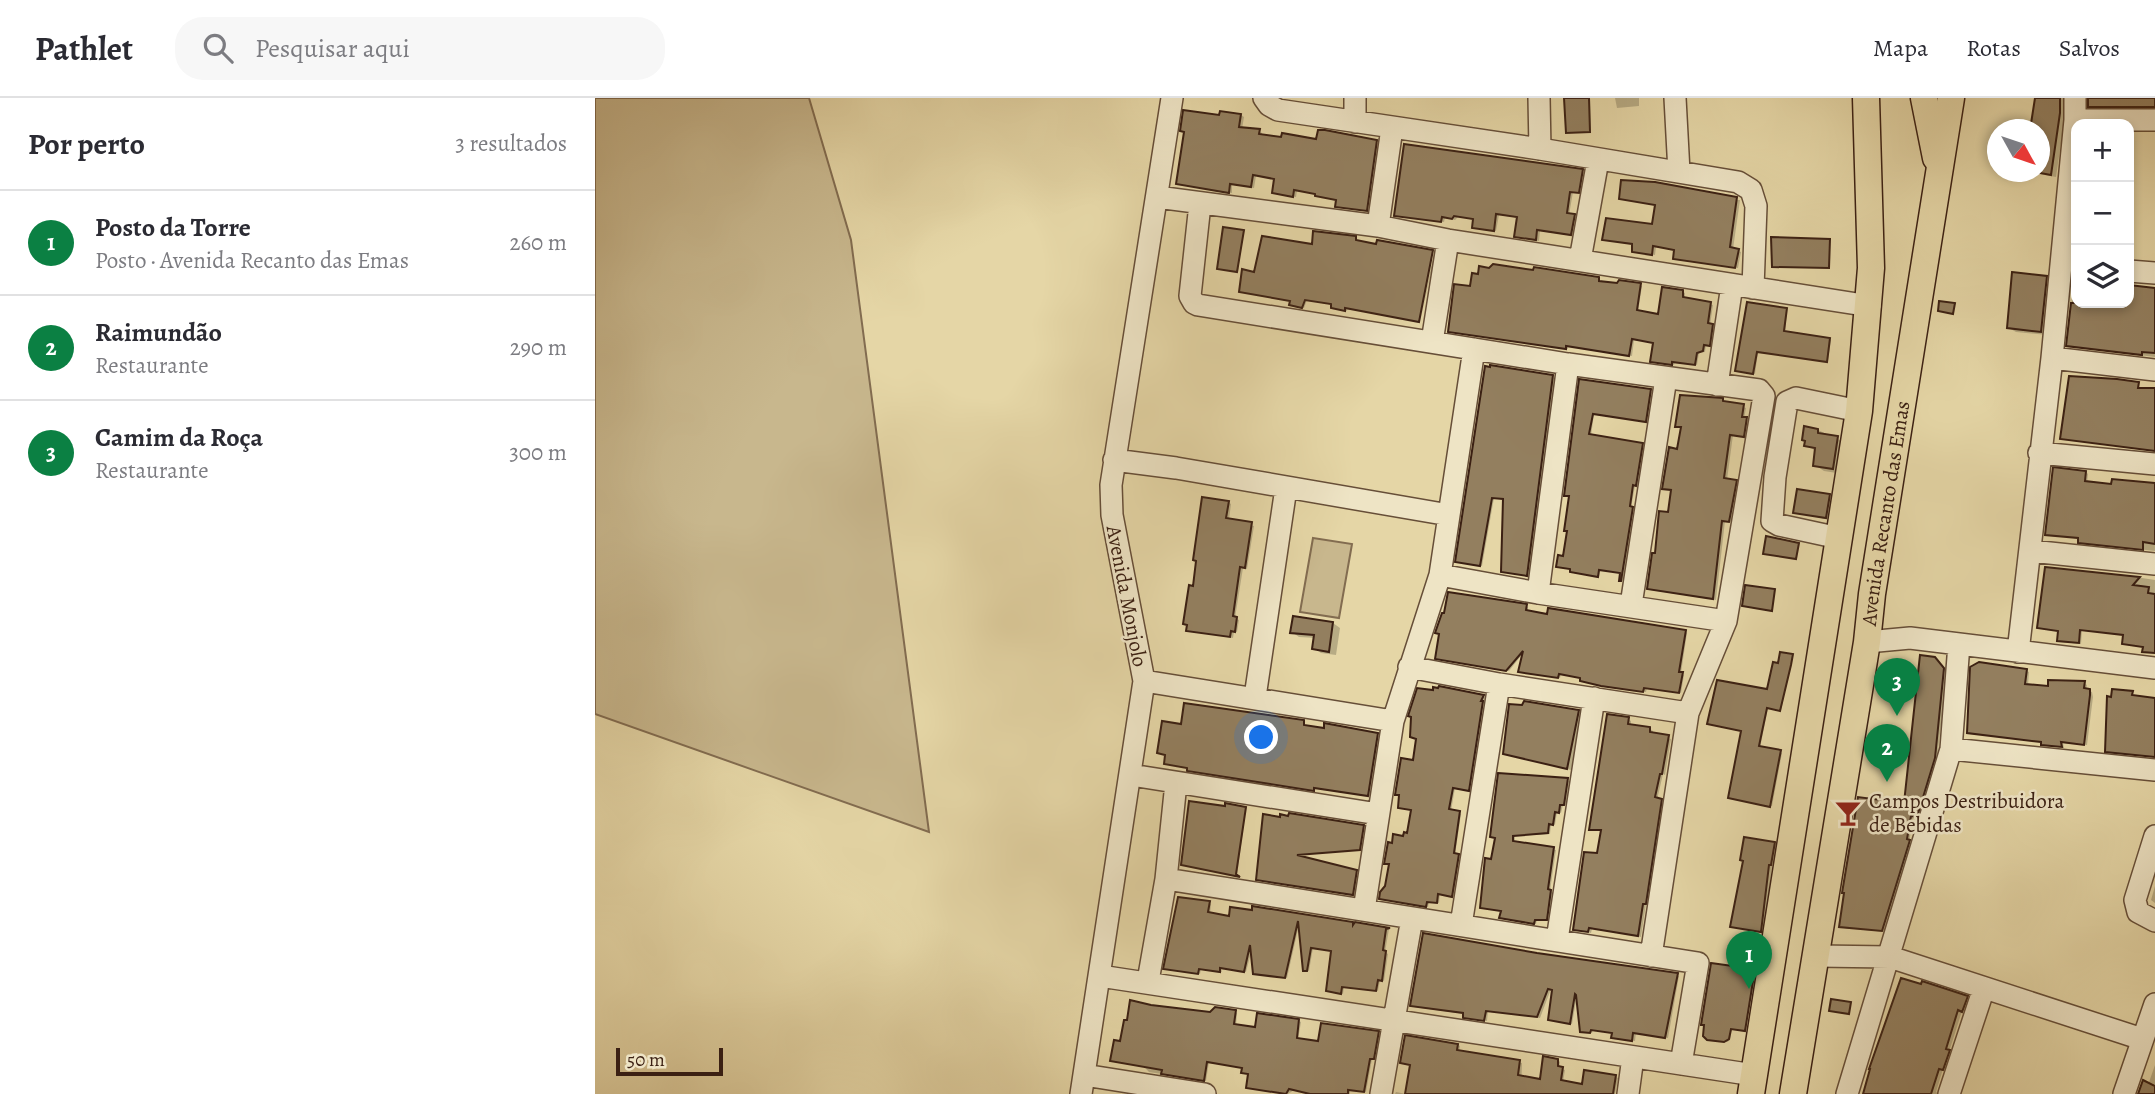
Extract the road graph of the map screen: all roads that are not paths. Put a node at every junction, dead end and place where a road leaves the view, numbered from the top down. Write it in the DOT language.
graph roads {
  1 [pos="1172,98"];
  2 [pos="1264,98"];
  3 [pos="1355,98"];
  4 [pos="1539,98"];
  5 [pos="1675,98"];
  6 [pos="1866,98"];
  7 [pos="1924,98"];
  8 [pos="1951,98"];
  9 [pos="2075,98"];
  10 [pos="2075,119"];
  11 [pos="2134,120"];
  12 [pos="2155,120"];
  13 [pos="1355,122"];
  14 [pos="1392,128"];
  15 [pos="1540,149"];
  16 [pos="1598,160"];
  17 [pos="1679,172"];
  18 [pos="1938,180"];
  19 [pos="2072,182"];
  20 [pos="1157,197"];
  21 [pos="1200,204"];
  22 [pos="1378,226"];
  23 [pos="1448,240"];
  24 [pos="1580,260"];
  25 [pos="2069,265"];
  26 [pos="2134,272"];
  27 [pos="2155,274"];
  28 [pos="1743,287"];
  29 [pos="1870,306"];
  30 [pos="1432,342"];
  31 [pos="1474,349"];
  32 [pos="2052,358"];
  33 [pos="1568,364"];
  34 [pos="2155,370"];
  35 [pos="1666,378"];
  36 [pos="1717,385"];
  37 [pos="1859,411"];
  38 [pos="2039,453"];
  39 [pos="1852,457"];
  40 [pos="1114,460"];
  41 [pos="2155,464"];
  42 [pos="1893,466"];
  43 [pos="1750,472"];
  44 [pos="1775,477"];
  45 [pos="1286,488"];
  46 [pos="1844,503"];
  47 [pos="1885,513"];
  48 [pos="1449,515"];
  49 [pos="1839,538"];
  50 [pos="2031,551"];
  51 [pos="2155,564"];
  52 [pos="1440,575"];
  53 [pos="1831,590"];
  54 [pos="1538,593"];
  55 [pos="1872,594"];
  56 [pos="1631,605"];
  57 [pos="1726,621"];
  58 [pos="1868,631"];
  59 [pos="1959,644"];
  60 [pos="2018,652"];
  61 [pos="1409,667"];
  62 [pos="2155,668"];
  63 [pos="1144,681"];
  64 [pos="1499,684"];
  65 [pos="1255,697"];
  66 [pos="1594,698"];
  67 [pos="1688,713"];
  68 [pos="1393,721"];
  69 [pos="1951,749"];
  70 [pos="2155,770"];
  71 [pos="1131,775"];
  72 [pos="1177,783"];
  73 [pos="1798,795"];
  74 [pos="1840,806"];
  75 [pos="1378,814"];
  76 [pos="2155,836"];
  77 [pos="1786,866"];
  78 [pos="1165,879"];
  79 [pos="1827,887"];
  80 [pos="1364,910"];
  81 [pos="1412,918"];
  82 [pos="2155,921"];
  83 [pos="1461,925"];
  84 [pos="1557,940"];
  85 [pos="1651,956"];
  86 [pos="1817,956"];
  87 [pos="1890,957"];
  88 [pos="1100,976"];
  89 [pos="1148,981"];
  90 [pos="1984,988"];
  91 [pos="2155,1004"];
  92 [pos="1393,1019"];
  93 [pos="2142,1039"];
  94 [pos="1633,1057"];
  95 [pos="1681,1064"];
  96 [pos="1083,1084"];
  97 [pos="1753,1085"];
  98 [pos="1193,1093"];
  99 [pos="1381,1094"];
  100 [pos="1628,1094"];
  101 [pos="1793,1094"];
  102 [pos="1847,1094"];
  103 [pos="1949,1094"];
  104 [pos="2123,1094"];
  1 -- 20 [label="street, Avenida Monjolo"];
  2 -- 13 [label="street"];
  3 -- 13 [label="street"];
  4 -- 15 [label="street"];
  5 -- 17 [label="street"];
  6 -- 29 [label="main road, Avenida Recanto das Emas"];
  7 -- 18 [label="main road"];
  8 -- 18 [label="main road, Avenida Recanto das Emas"];
  9 -- 10 [label="street"];
  11 -- 12 [label="street"];
  13 -- 14 [label="street"];
  14 -- 15 [label="street"];
  14 -- 22 [label="street"];
  15 -- 16 [label="street"];
  16 -- 17 [label="street"];
  16 -- 24 [label="street"];
  17 -- 28 [label="street"];
  18 -- 42 [label="main road, Avenida Recanto das Emas"];
  19 -- 25 [label="street"];
  20 -- 21 [label="street"];
  20 -- 40 [label="street, Avenida Monjolo"];
  21 -- 22 [label="street"];
  21 -- 30 [label="street"];
  22 -- 23 [label="street"];
  23 -- 24 [label="street"];
  23 -- 30 [label="street"];
  24 -- 28 [label="street"];
  25 -- 32 [label="street"];
  26 -- 27 [label="street"];
  28 -- 29 [label="street"];
  28 -- 36 [label="street"];
  29 -- 37 [label="main road, Avenida Recanto das Emas"];
  30 -- 31 [label="street"];
  31 -- 33 [label="street"];
  31 -- 48 [label="street"];
  32 -- 34 [label="street"];
  32 -- 38 [label="street"];
  33 -- 35 [label="street"];
  33 -- 54 [label="street"];
  35 -- 36 [label="street"];
  35 -- 56 [label="street"];
  36 -- 43 [label="street"];
  37 -- 39 [label="main road, Avenida Recanto das Emas"];
  37 -- 44 [label="street"];
  38 -- 41 [label="street"];
  38 -- 50 [label="street"];
  39 -- 42 [label="main road"];
  39 -- 46 [label="main road, Avenida Recanto das Emas"];
  40 -- 45 [label="street"];
  40 -- 63 [label="street, Avenida Monjolo"];
  42 -- 47 [label="main road, Avenida Recanto das Emas"];
  43 -- 44 [label="street"];
  43 -- 57 [label="street"];
  44 -- 49 [label="street"];
  45 -- 48 [label="street"];
  45 -- 65 [label="street"];
  46 -- 47 [label="main road"];
  46 -- 49 [label="main road, Avenida Recanto das Emas"];
  47 -- 55 [label="main road, Avenida Recanto das Emas"];
  48 -- 52 [label="street"];
  49 -- 53 [label="main road, Avenida Recanto das Emas"];
  50 -- 51 [label="street"];
  50 -- 60 [label="street"];
  52 -- 54 [label="street"];
  52 -- 61 [label="street"];
  53 -- 55 [label="main road"];
  53 -- 73 [label="main road, Avenida Recanto das Emas"];
  54 -- 56 [label="street"];
  55 -- 58 [label="main road, Avenida Recanto das Emas"];
  56 -- 57 [label="street"];
  57 -- 67 [label="street"];
  58 -- 59 [label="street"];
  58 -- 74 [label="main road, Avenida Recanto das Emas"];
  59 -- 60 [label="street"];
  59 -- 69 [label="street"];
  60 -- 62 [label="street"];
  61 -- 64 [label="street"];
  61 -- 68 [label="street"];
  63 -- 65 [label="street"];
  63 -- 71 [label="street, Avenida Monjolo"];
  64 -- 66 [label="street"];
  64 -- 83 [label="street"];
  65 -- 68 [label="street"];
  66 -- 67 [label="street"];
  66 -- 84 [label="street"];
  67 -- 85 [label="street"];
  68 -- 75 [label="street"];
  69 -- 70 [label="street"];
  69 -- 87 [label="street"];
  71 -- 72 [label="street"];
  71 -- 88 [label="street, Avenida Monjolo"];
  72 -- 75 [label="street"];
  72 -- 78 [label="street"];
  73 -- 74 [label="main road"];
  73 -- 77 [label="main road, Avenida Recanto das Emas"];
  74 -- 79 [label="main road, Avenida Recanto das Emas"];
  75 -- 80 [label="street"];
  76 -- 82 [label="street"];
  77 -- 79 [label="main road"];
  77 -- 97 [label="main road, Avenida Recanto das Emas"];
  78 -- 80 [label="street"];
  78 -- 89 [label="street"];
  79 -- 86 [label="main road, Avenida Recanto das Emas"];
  80 -- 81 [label="street"];
  81 -- 83 [label="street"];
  81 -- 92 [label="street"];
  83 -- 84 [label="street"];
  84 -- 85 [label="street"];
  85 -- 95 [label="street"];
  86 -- 87 [label="street"];
  86 -- 101 [label="main road, Avenida Recanto das Emas"];
  87 -- 90 [label="street"];
  87 -- 102 [label="street"];
  88 -- 89 [label="street"];
  88 -- 96 [label="street, Avenida Monjolo"];
  89 -- 92 [label="street"];
  90 -- 93 [label="street"];
  90 -- 103 [label="street"];
  91 -- 93 [label="street"];
  92 -- 94 [label="street"];
  92 -- 99 [label="street"];
  93 -- 104 [label="street"];
  94 -- 95 [label="street"];
  94 -- 100 [label="street"];
  95 -- 97 [label="street"];
  96 -- 98 [label="street"];
}
